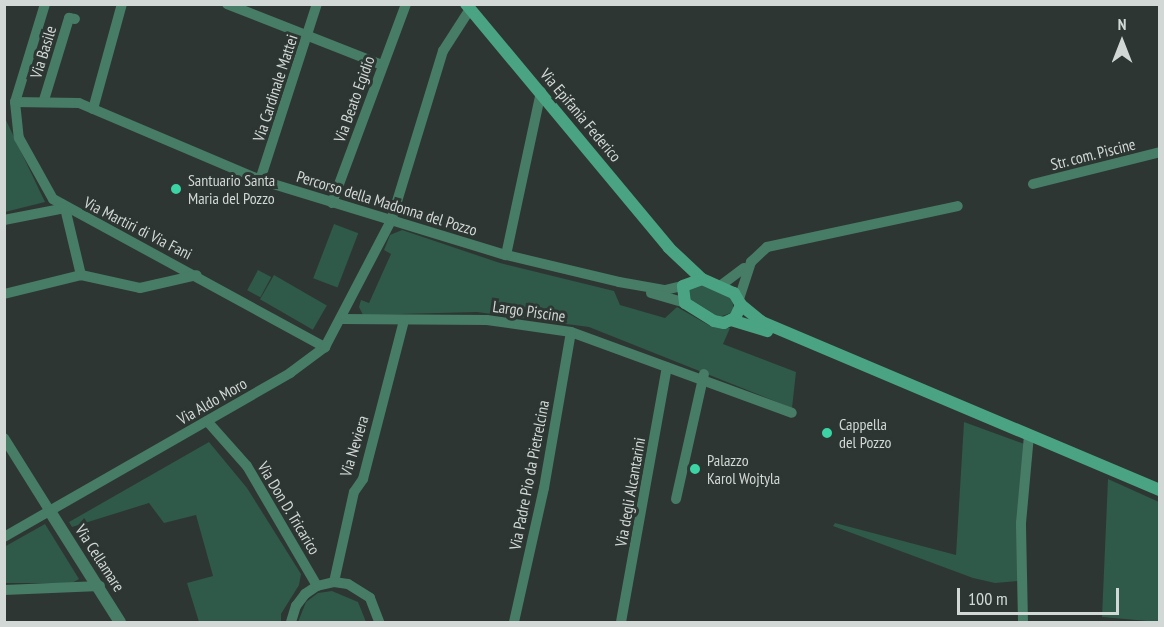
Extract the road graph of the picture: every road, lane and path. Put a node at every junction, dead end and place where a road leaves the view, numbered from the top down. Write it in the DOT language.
graph roads {
  1 [pos="45,4"];
  2 [pos="122,4"];
  3 [pos="227,4"];
  4 [pos="317,4"];
  5 [pos="406,4"];
  6 [pos="468,7"];
  7 [pos="75,19"];
  8 [pos="308,37"];
  9 [pos="382,66"];
  10 [pos="541,92"];
  11 [pos="4,96"];
  12 [pos="44,100"];
  13 [pos="15,102"];
  14 [pos="93,108"];
  15 [pos="1160,152"];
  16 [pos="260,180"];
  17 [pos="1033,184"];
  18 [pos="332,203"];
  19 [pos="958,206"];
  20 [pos="65,208"];
  21 [pos="4,220"];
  22 [pos="391,221"];
  23 [pos="669,248"];
  24 [pos="507,255"];
  25 [pos="751,262"];
  26 [pos="81,274"];
  27 [pos="197,275"];
  28 [pos="702,279"];
  29 [pos="619,282"];
  30 [pos="684,285"];
  31 [pos="720,286"];
  32 [pos="4,294"];
  33 [pos="740,302"];
  34 [pos="686,303"];
  35 [pos="342,319"];
  36 [pos="404,320"];
  37 [pos="731,321"];
  38 [pos="571,332"];
  39 [pos="325,347"];
  40 [pos="823,347"];
  41 [pos="667,367"];
  42 [pos="704,376"];
  43 [pos="792,413"];
  44 [pos="207,421"];
  45 [pos="1029,435"];
  46 [pos="6,442"];
  47 [pos="1160,490"];
  48 [pos="676,499"];
  49 [pos="51,513"];
  50 [pos="4,537"];
  51 [pos="334,582"];
  52 [pos="99,586"];
  53 [pos="317,586"];
  54 [pos="4,590"];
  55 [pos="120,622"];
  56 [pos="291,622"];
  57 [pos="379,622"];
  58 [pos="514,622"];
  59 [pos="621,622"];
  60 [pos="1023,622"];
  1 -- 13 [label="street"];
  2 -- 14 [label="street"];
  3 -- 8 [label="street"];
  4 -- 8 [label="street, Via Cardinale Mattei"];
  5 -- 9 [label="street, Via Beato Egidio"];
  6 -- 10 [label="main road, Via Epifania Federico"];
  6 -- 22 [label="street, Via Aldo Moro"];
  7 -- 12 [label="street, Via Basile"];
  8 -- 9 [label="street"];
  8 -- 16 [label="street, Via Cardinale Mattei"];
  9 -- 18 [label="street, Via Beato Egidio"];
  10 -- 23 [label="main road, Via Epifania Federico"];
  10 -- 24 [label="street"];
  11 -- 13 [label="street"];
  12 -- 13 [label="street, Percorso della Madonna del Pozzo"];
  12 -- 14 [label="street, Percorso della Madonna del Pozzo"];
  13 -- 20 [label="street"];
  14 -- 16 [label="street, Percorso della Madonna del Pozzo"];
  15 -- 17 [label="street, Str. com. Piscine"];
  16 -- 18 [label="street, Percorso della Madonna del Pozzo"];
  18 -- 22 [label="street, Percorso della Madonna del Pozzo"];
  19 -- 25 [label="street"];
  20 -- 21 [label="street"];
  20 -- 26 [label="street"];
  20 -- 27 [label="street, Via Martiri di Via Fani"];
  22 -- 24 [label="street, Percorso della Madonna del Pozzo"];
  22 -- 35 [label="street, Via Aldo Moro"];
  23 -- 28 [label="main road, Via Epifania Federico"];
  23 -- 30 [label="main road, Via Epifania Federico"];
  24 -- 29 [label="street, Percorso della Madonna del Pozzo"];
  25 -- 31 [label="street"];
  25 -- 33 [label="street"];
  26 -- 27 [label="street, Via Martiri di Via Fani"];
  26 -- 32 [label="street"];
  27 -- 39 [label="street, Via Martiri di Via Fani"];
  28 -- 30 [label="main road"];
  28 -- 31 [label="main road"];
  29 -- 30 [label="street"];
  29 -- 34 [label="street"];
  30 -- 34 [label="main road, Via Epifania Federico"];
  31 -- 33 [label="main road"];
  33 -- 37 [label="main road"];
  33 -- 40 [label="main road"];
  34 -- 37 [label="main road"];
  35 -- 36 [label="street, Largo Piscine"];
  35 -- 39 [label="street, Via Aldo Moro"];
  36 -- 38 [label="street, Largo Piscine"];
  36 -- 51 [label="street, Via Neviera"];
  37 -- 40 [label="main road"];
  38 -- 41 [label="street, Largo Piscine"];
  38 -- 58 [label="street, Via Padre Pio da Pietrelcina"];
  39 -- 44 [label="street, Via Aldo Moro"];
  40 -- 45 [label="main road"];
  41 -- 42 [label="street, Largo Piscine"];
  41 -- 59 [label="street, Via degli Alcantarini"];
  42 -- 43 [label="street, Largo Piscine"];
  42 -- 48 [label="street"];
  44 -- 49 [label="street, Via Aldo Moro"];
  44 -- 53 [label="street, Via Don D. Tricarico"];
  45 -- 47 [label="main road"];
  45 -- 60 [label="street"];
  46 -- 49 [label="street"];
  49 -- 50 [label="street, Via Aldo Moro"];
  49 -- 52 [label="street, Via Cellamare"];
  51 -- 53 [label="street"];
  51 -- 57 [label="street"];
  52 -- 54 [label="street"];
  52 -- 55 [label="street, Via Cellamare"];
  53 -- 56 [label="street"];
}
